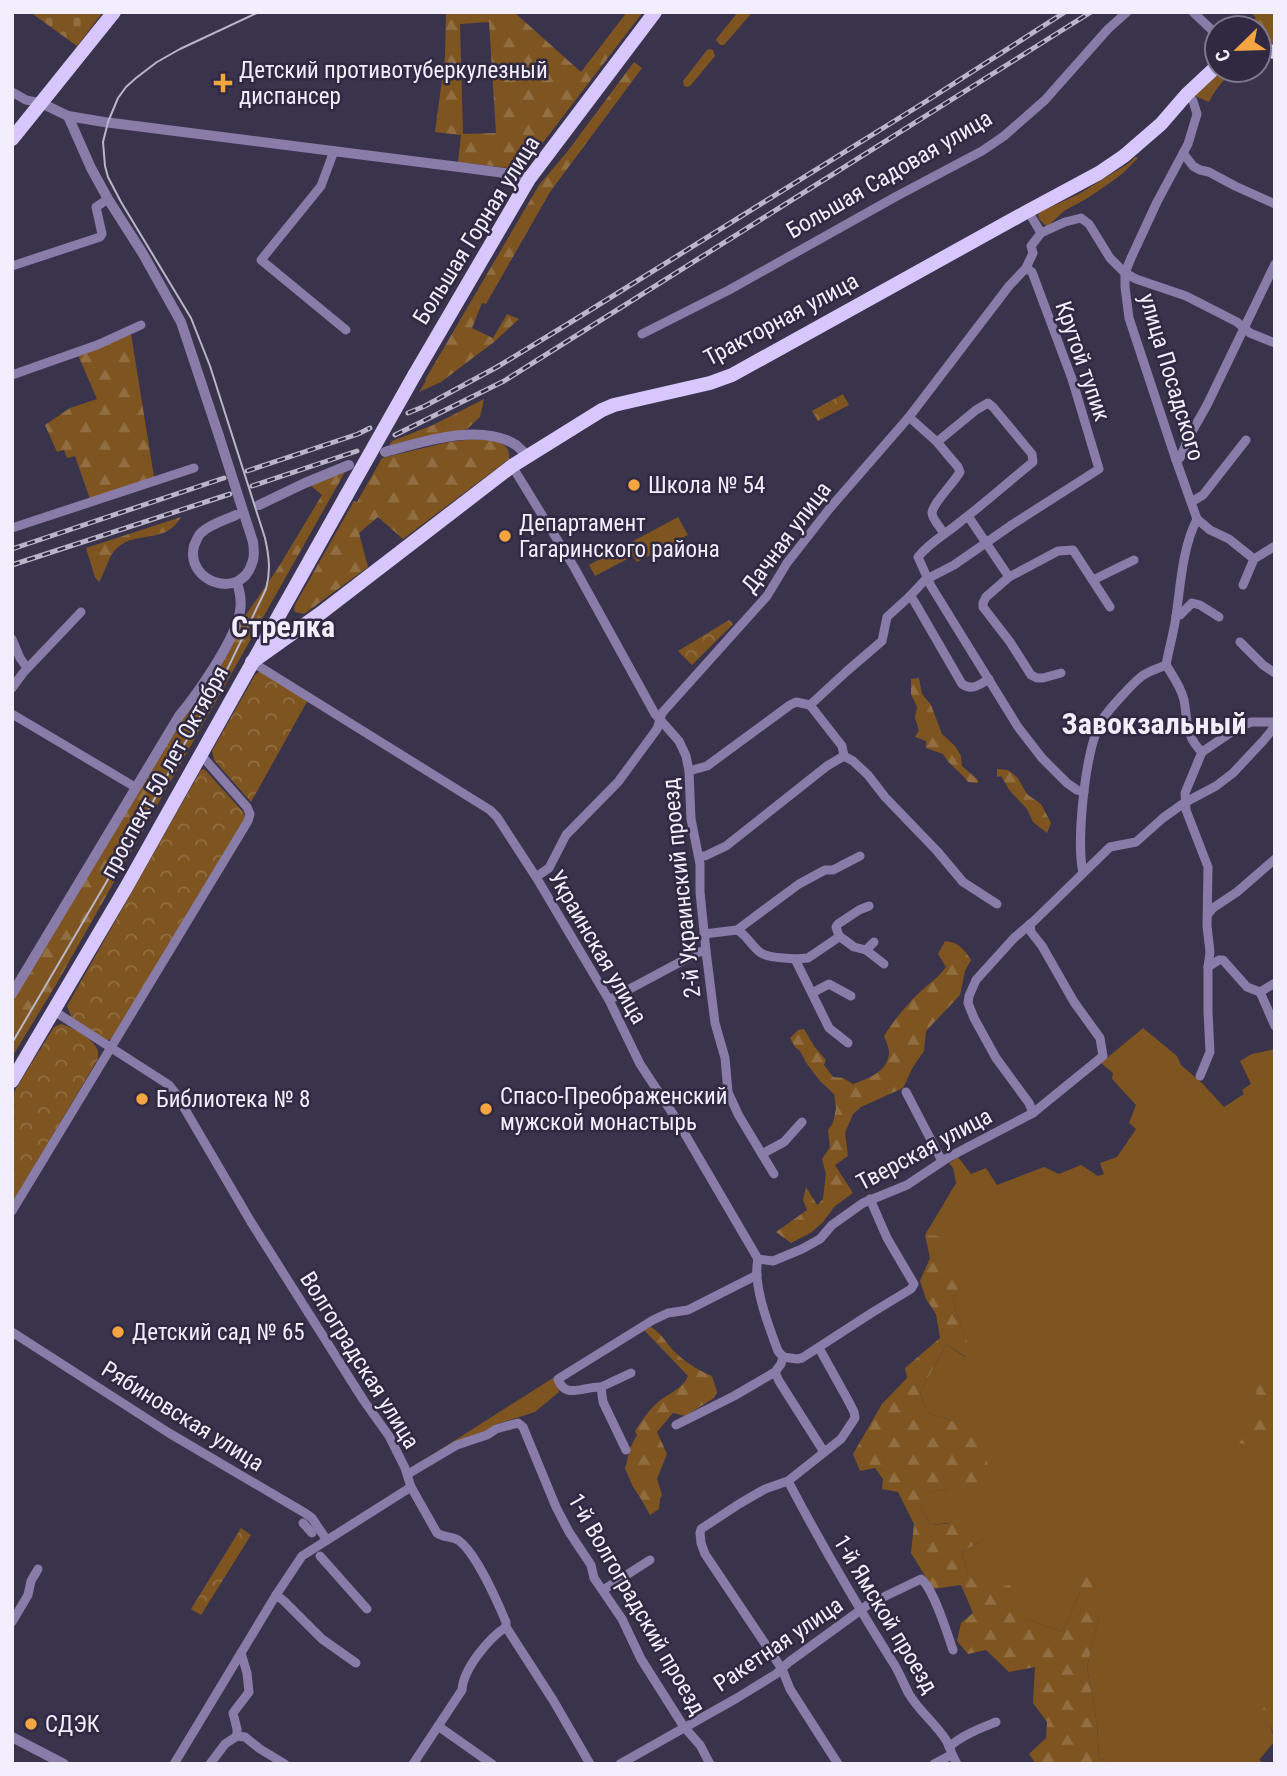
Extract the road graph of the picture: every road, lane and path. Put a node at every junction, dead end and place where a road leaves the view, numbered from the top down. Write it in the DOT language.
graph roads {
  1 [pos="114,12"];
  2 [pos="655,12"];
  3 [pos="1127,12"];
  4 [pos="1203,79"];
  5 [pos="12,92"];
  6 [pos="1187,94"];
  7 [pos="41,103"];
  8 [pos="68,116"];
  9 [pos="12,139"];
  10 [pos="334,151"];
  11 [pos="1183,153"];
  12 [pos="528,179"];
  13 [pos="108,199"];
  14 [pos="1275,204"];
  15 [pos="1027,211"];
  16 [pos="1041,233"];
  17 [pos="1275,264"];
  18 [pos="12,266"];
  19 [pos="1026,268"];
  20 [pos="1125,273"];
  21 [pos="141,325"];
  22 [pos="1243,328"];
  23 [pos="346,330"];
  24 [pos="642,334"];
  25 [pos="1275,343"];
  26 [pos="415,374"];
  27 [pos="12,375"];
  28 [pos="909,417"];
  29 [pos="1246,440"];
  30 [pos="937,442"];
  31 [pos="386,452"];
  32 [pos="528,456"];
  33 [pos="1175,460"];
  34 [pos="349,465"];
  35 [pos="512,466"];
  36 [pos="194,468"];
  37 [pos="1191,502"];
  38 [pos="258,505"];
  39 [pos="236,515"];
  40 [pos="968,516"];
  41 [pos="1197,519"];
  42 [pos="12,528"];
  43 [pos="944,533"];
  44 [pos="986,542"];
  45 [pos="1275,546"];
  46 [pos="1254,559"];
  47 [pos="1134,560"];
  48 [pos="928,577"];
  49 [pos="1009,577"];
  50 [pos="1093,580"];
  51 [pos="237,583"];
  52 [pos="1243,585"];
  53 [pos="910,596"];
  54 [pos="288,599"];
  55 [pos="1110,607"];
  56 [pos="81,612"];
  57 [pos="1176,616"];
  58 [pos="1219,617"];
  59 [pos="311,619"];
  60 [pos="12,639"];
  61 [pos="1240,642"];
  62 [pos="253,662"];
  63 [pos="1167,665"];
  64 [pos="27,668"];
  65 [pos="1061,673"];
  66 [pos="1275,673"];
  67 [pos="989,679"];
  68 [pos="12,688"];
  69 [pos="810,705"];
  70 [pos="12,715"];
  71 [pos="659,719"];
  72 [pos="1275,722"];
  73 [pos="1202,752"];
  74 [pos="201,755"];
  75 [pos="844,756"];
  76 [pos="689,771"];
  77 [pos="135,787"];
  78 [pos="1084,792"];
  79 [pos="1184,803"];
  80 [pos="699,856"];
  81 [pos="860,856"];
  82 [pos="1275,859"];
  83 [pos="1083,873"];
  84 [pos="536,877"];
  85 [pos="997,904"];
  86 [pos="869,906"];
  87 [pos="1209,914"];
  88 [pos="1030,924"];
  89 [pos="737,930"];
  90 [pos="704,934"];
  91 [pos="839,936"];
  92 [pos="874,942"];
  93 [pos="866,950"];
  94 [pos="706,951"];
  95 [pos="795,959"];
  96 [pos="884,964"];
  97 [pos="1208,967"];
  98 [pos="1275,983"];
  99 [pos="1260,992"];
  100 [pos="812,993"];
  101 [pos="12,994"];
  102 [pos="851,996"];
  103 [pos="609,1000"];
  104 [pos="54,1011"];
  105 [pos="1275,1026"];
  106 [pos="848,1043"];
  107 [pos="110,1048"];
  108 [pos="1200,1076"];
  109 [pos="12,1081"];
  110 [pos="906,1092"];
  111 [pos="1033,1113"];
  112 [pos="802,1122"];
  113 [pos="762,1154"];
  114 [pos="942,1161"];
  115 [pos="774,1174"];
  116 [pos="870,1199"];
  117 [pos="12,1211"];
  118 [pos="758,1259"];
  119 [pos="757,1275"];
  120 [pos="12,1332"];
  121 [pos="819,1348"];
  122 [pos="783,1357"];
  123 [pos="775,1372"];
  124 [pos="631,1373"];
  125 [pos="601,1387"];
  126 [pos="676,1425"];
  127 [pos="626,1450"];
  128 [pos="824,1452"];
  129 [pos="408,1474"];
  130 [pos="788,1481"];
  131 [pos="411,1487"];
  132 [pos="303,1522"];
  133 [pos="312,1533"];
  134 [pos="326,1539"];
  135 [pos="320,1556"];
  136 [pos="650,1560"];
  137 [pos="38,1569"];
  138 [pos="603,1590"];
  139 [pos="276,1595"];
  140 [pos="368,1609"];
  141 [pos="861,1611"];
  142 [pos="12,1622"];
  143 [pos="506,1627"];
  144 [pos="953,1650"];
  145 [pos="241,1653"];
  146 [pos="356,1663"];
  147 [pos="782,1669"];
  148 [pos="996,1722"];
  149 [pos="438,1726"];
  150 [pos="684,1727"];
  151 [pos="237,1736"];
  152 [pos="12,1737"];
  153 [pos="950,1751"];
  154 [pos="64,1764"];
  155 [pos="174,1764"];
  156 [pos="210,1764"];
  157 [pos="285,1764"];
  158 [pos="412,1764"];
  159 [pos="492,1764"];
  160 [pos="590,1764"];
  161 [pos="620,1764"];
  162 [pos="710,1764"];
  163 [pos="838,1764"];
  164 [pos="934,1764"];
  165 [pos="957,1764"];
  1 -- 7 [label="main road"];
  2 -- 12 [label="main road, Большая Горная улица"];
  3 -- 24 [label="street, Большая Садовая улица"];
  4 -- 6 [label="main road, Тракторная улица"];
  5 -- 7 [label="street"];
  6 -- 11 [label="street, улица Посадского"];
  6 -- 15 [label="main road, Тракторная улица"];
  7 -- 8 [label="street"];
  7 -- 9 [label="main road"];
  8 -- 10 [label="street"];
  8 -- 13 [label="street"];
  10 -- 12 [label="street"];
  10 -- 23 [label="street"];
  11 -- 14 [label="street"];
  11 -- 20 [label="street, улица Посадского"];
  12 -- 26 [label="main road, Большая Горная улица"];
  13 -- 18 [label="street"];
  13 -- 51 [label="street, bridge"];
  15 -- 16 [label="street"];
  15 -- 32 [label="main road, Тракторная улица"];
  16 -- 19 [label="street, Дачная улица"];
  16 -- 20 [label="street"];
  17 -- 22 [label="street"];
  19 -- 28 [label="street, Дачная улица"];
  19 -- 44 [label="street, Крутой тупик"];
  20 -- 22 [label="street"];
  20 -- 33 [label="street, улица Посадского"];
  21 -- 27 [label="street"];
  22 -- 25 [label="street"];
  22 -- 33 [label="street"];
  26 -- 54 [label="main road, проспект 50 лет Октября, bridge"];
  28 -- 30 [label="street"];
  28 -- 71 [label="street, Дачная улица"];
  29 -- 37 [label="street"];
  30 -- 40 [label="street"];
  30 -- 43 [label="street"];
  31 -- 32 [label="street"];
  32 -- 35 [label="main road, Тракторная улица"];
  33 -- 37 [label="street, улица Посадского"];
  34 -- 38 [label="street"];
  35 -- 59 [label="main road, Тракторная улица"];
  35 -- 71 [label="street, 2-й Украинский проезд"];
  36 -- 42 [label="street"];
  37 -- 41 [label="street, улица Посадского"];
  39 -- 51 [label="street"];
  40 -- 43 [label="street"];
  40 -- 44 [label="street"];
  41 -- 46 [label="street"];
  41 -- 57 [label="street"];
  43 -- 48 [label="street"];
  44 -- 48 [label="street"];
  44 -- 49 [label="street"];
  45 -- 46 [label="street"];
  46 -- 52 [label="street"];
  47 -- 50 [label="street"];
  48 -- 53 [label="street"];
  48 -- 67 [label="street"];
  49 -- 50 [label="street"];
  49 -- 65 [label="street"];
  50 -- 55 [label="street"];
  51 -- 77 [label="street"];
  53 -- 67 [label="street"];
  53 -- 69 [label="street"];
  54 -- 59 [label="main road"];
  54 -- 62 [label="main road, проспект 50 лет Октября"];
  56 -- 64 [label="street"];
  57 -- 58 [label="street"];
  57 -- 63 [label="street"];
  59 -- 62 [label="main road, Тракторная улица"];
  60 -- 64 [label="street"];
  61 -- 66 [label="street"];
  62 -- 74 [label="main road, проспект 50 лет Октября"];
  62 -- 84 [label="street, Украинская улица"];
  63 -- 73 [label="street"];
  63 -- 78 [label="street"];
  64 -- 68 [label="street"];
  67 -- 78 [label="street"];
  69 -- 75 [label="street"];
  69 -- 76 [label="street"];
  70 -- 77 [label="street"];
  71 -- 76 [label="street, 2-й Украинский проезд"];
  71 -- 84 [label="street, Дачная улица"];
  72 -- 73 [label="street"];
  72 -- 79 [label="street"];
  73 -- 79 [label="street"];
  74 -- 104 [label="main road, проспект 50 лет Октября"];
  74 -- 107 [label="street"];
  75 -- 80 [label="street"];
  75 -- 85 [label="street"];
  76 -- 80 [label="street, 2-й Украинский проезд"];
  77 -- 101 [label="street"];
  78 -- 83 [label="street"];
  79 -- 83 [label="street"];
  79 -- 87 [label="street"];
  80 -- 90 [label="street, 2-й Украинский проезд"];
  81 -- 89 [label="street"];
  82 -- 87 [label="street"];
  83 -- 88 [label="street"];
  84 -- 103 [label="street, Украинская улица"];
  86 -- 91 [label="street"];
  87 -- 97 [label="street"];
  88 -- 111 [label="street"];
  88 -- 111 [label="street, Тверская улица"];
  89 -- 90 [label="street"];
  89 -- 95 [label="street"];
  90 -- 94 [label="street, 2-й Украинский проезд"];
  91 -- 93 [label="street"];
  91 -- 95 [label="street"];
  92 -- 93 [label="street"];
  93 -- 96 [label="street"];
  94 -- 103 [label="street"];
  94 -- 113 [label="street, 2-й Украинский проезд"];
  95 -- 100 [label="street"];
  97 -- 99 [label="street"];
  97 -- 108 [label="street"];
  98 -- 99 [label="street"];
  99 -- 105 [label="street"];
  100 -- 102 [label="street"];
  100 -- 106 [label="street"];
  103 -- 118 [label="street, Украинская улица"];
  104 -- 107 [label="street, Волгоградская улица"];
  104 -- 109 [label="main road, проспект 50 лет Октября"];
  107 -- 117 [label="street"];
  107 -- 129 [label="street, Волгоградская улица"];
  110 -- 114 [label="street"];
  111 -- 114 [label="street, Тверская улица"];
  112 -- 113 [label="street"];
  113 -- 115 [label="street, 2-й Украинский проезд"];
  114 -- 116 [label="street, Тверская улица"];
  116 -- 118 [label="street, Тверская улица"];
  116 -- 121 [label="street"];
  118 -- 119 [label="street"];
  119 -- 122 [label="street"];
  119 -- 125 [label="street"];
  120 -- 134 [label="street, Рябиновская улица"];
  121 -- 122 [label="street"];
  121 -- 128 [label="street"];
  122 -- 123 [label="street"];
  123 -- 126 [label="street"];
  123 -- 128 [label="street"];
  124 -- 125 [label="street"];
  125 -- 127 [label="street"];
  128 -- 130 [label="street"];
  129 -- 131 [label="street, Волгоградская улица"];
  129 -- 138 [label="street, 1-й Волгоградский проезд"];
  130 -- 141 [label="street, 1-й Ямской проезд"];
  130 -- 147 [label="street"];
  131 -- 134 [label="street"];
  131 -- 143 [label="street, Волгоградская улица"];
  132 -- 133 [label="street"];
  134 -- 139 [label="street"];
  135 -- 140 [label="street"];
  136 -- 138 [label="street"];
  137 -- 142 [label="street"];
  138 -- 150 [label="street, 1-й Волгоградский проезд"];
  139 -- 145 [label="street"];
  139 -- 146 [label="street"];
  141 -- 144 [label="street, Ракетная улица"];
  141 -- 147 [label="street, Ракетная улица"];
  141 -- 153 [label="street, 1-й Ямской проезд"];
  143 -- 149 [label="street"];
  143 -- 160 [label="street, Волгоградская улица"];
  145 -- 151 [label="street"];
  145 -- 155 [label="street"];
  147 -- 150 [label="street, Ракетная улица"];
  147 -- 163 [label="street"];
  148 -- 153 [label="street"];
  149 -- 158 [label="street"];
  149 -- 159 [label="street"];
  150 -- 161 [label="street, Ракетная улица"];
  150 -- 162 [label="street, 1-й Волгоградский проезд"];
  151 -- 156 [label="street"];
  151 -- 157 [label="street"];
  152 -- 154 [label="street"];
  153 -- 164 [label="street"];
  153 -- 165 [label="street, 1-й Ямской проезд"];
}
